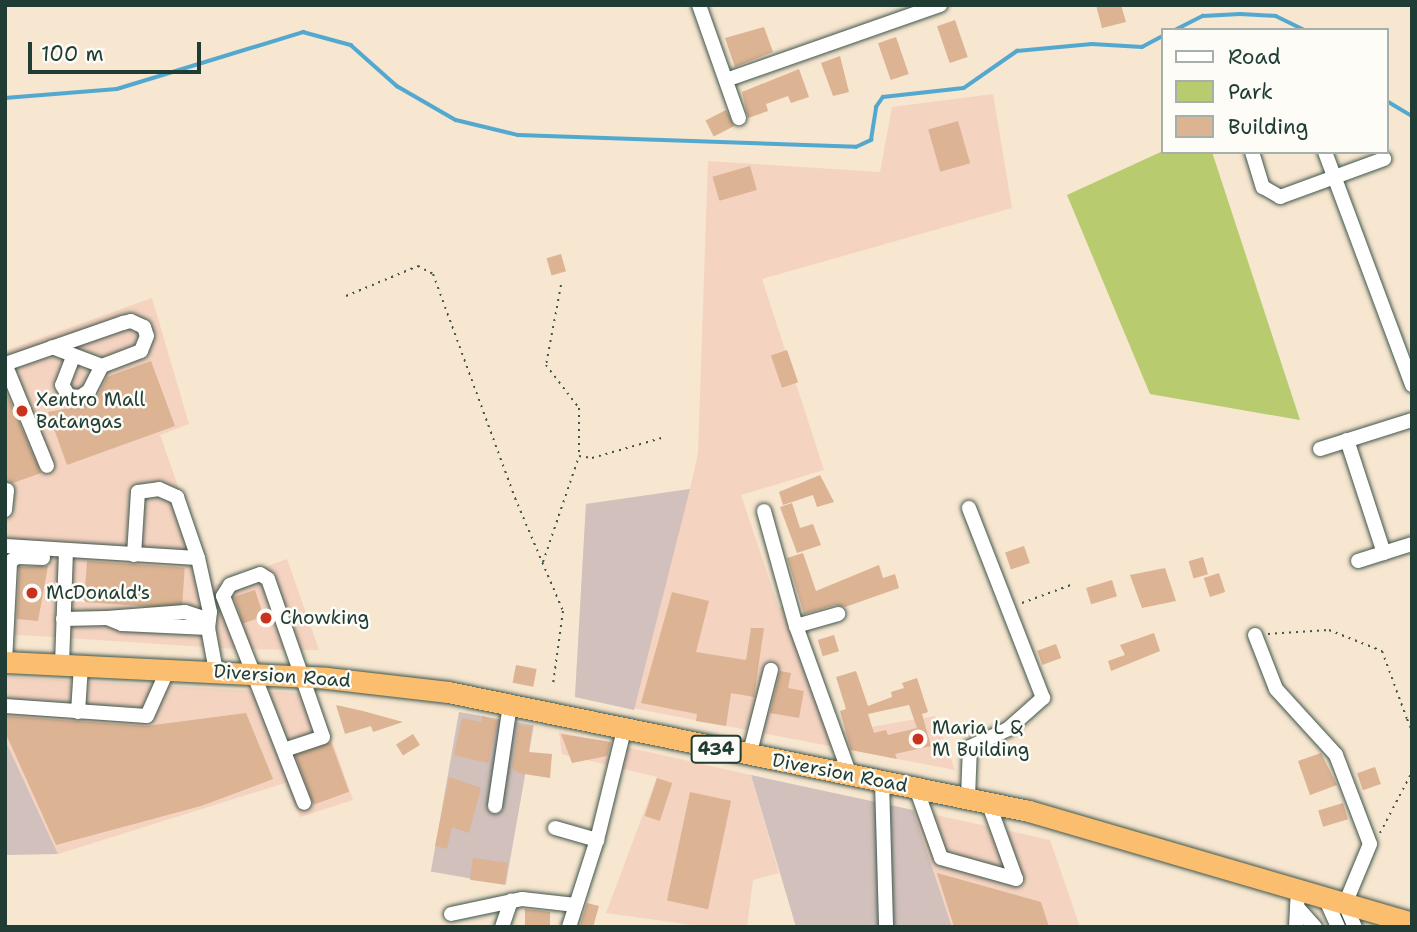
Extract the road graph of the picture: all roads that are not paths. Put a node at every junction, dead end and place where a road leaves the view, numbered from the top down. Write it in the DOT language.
graph roads {
  1 [pos="699,5"];
  2 [pos="940,5"];
  3 [pos="726,80"];
  4 [pos="739,118"];
  5 [pos="1253,154"];
  6 [pos="1326,154"];
  7 [pos="1384,159"];
  8 [pos="1333,178"];
  9 [pos="52,347"];
  10 [pos="74,357"];
  11 [pos="7,363"];
  12 [pos="102,366"];
  13 [pos="1412,385"];
  14 [pos="1412,420"];
  15 [pos="1347,440"];
  16 [pos="1320,449"];
  17 [pos="47,466"];
  18 [pos="7,490"];
  19 [pos="969,508"];
  20 [pos="5,510"];
  21 [pos="764,511"];
  22 [pos="1412,544"];
  23 [pos="5,546"];
  24 [pos="1384,553"];
  25 [pos="66,555"];
  26 [pos="134,555"];
  27 [pos="198,558"];
  28 [pos="1358,561"];
  29 [pos="838,614"];
  30 [pos="63,619"];
  31 [pos="796,626"];
  32 [pos="208,628"];
  33 [pos="1255,635"];
  34 [pos="5,662"];
  35 [pos="71,665"];
  36 [pos="168,669"];
  37 [pos="771,670"];
  38 [pos="216,671"];
  39 [pos="257,675"];
  40 [pos="302,678"];
  41 [pos="510,704"];
  42 [pos="5,706"];
  43 [pos="78,712"];
  44 [pos="624,730"];
  45 [pos="284,750"];
  46 [pos="748,756"];
  47 [pos="850,775"];
  48 [pos="882,781"];
  49 [pos="916,788"];
  50 [pos="978,800"];
  51 [pos="304,803"];
  52 [pos="495,806"];
  53 [pos="555,828"];
  54 [pos="597,840"];
  55 [pos="1298,899"];
  56 [pos="512,901"];
  57 [pos="1336,902"];
  58 [pos="576,905"];
  59 [pos="451,914"];
  60 [pos="1412,923"];
  61 [pos="502,927"];
  62 [pos="569,927"];
  63 [pos="886,927"];
  64 [pos="1296,927"];
  65 [pos="1315,927"];
  66 [pos="1338,927"];
  67 [pos="1355,927"];
  1 -- 3 [label="street"];
  2 -- 3 [label="street"];
  3 -- 4 [label="street"];
  5 -- 8 [label="street"];
  6 -- 8 [label="street"];
  7 -- 8 [label="street"];
  8 -- 13 [label="street"];
  9 -- 10 [label="street"];
  9 -- 11 [label="street"];
  9 -- 12 [label="street"];
  10 -- 12 [label="street"];
  10 -- 12 [label="street"];
  11 -- 17 [label="street"];
  14 -- 15 [label="street"];
  15 -- 16 [label="street"];
  15 -- 24 [label="street"];
  18 -- 20 [label="street"];
  19 -- 50 [label="street"];
  21 -- 31 [label="street"];
  22 -- 24 [label="street"];
  23 -- 25 [label="street"];
  24 -- 28 [label="street"];
  25 -- 26 [label="street"];
  25 -- 30 [label="street"];
  25 -- 34 [label="street"];
  26 -- 27 [label="street"];
  26 -- 27 [label="street"];
  27 -- 32 [label="street"];
  29 -- 31 [label="street"];
  30 -- 32 [label="street"];
  30 -- 35 [label="street"];
  31 -- 47 [label="street"];
  32 -- 38 [label="street"];
  33 -- 57 [label="street"];
  34 -- 35 [label="highway, Diversion Road / 434"];
  35 -- 36 [label="highway, Diversion Road / 434"];
  35 -- 43 [label="street"];
  36 -- 38 [label="highway, Diversion Road / 434"];
  36 -- 43 [label="street"];
  37 -- 46 [label="street"];
  38 -- 39 [label="highway, Diversion Road / 434"];
  39 -- 40 [label="highway, Diversion Road / 434"];
  39 -- 40 [label="street"];
  39 -- 45 [label="street"];
  40 -- 41 [label="highway, Diversion Road / 434"];
  40 -- 45 [label="street"];
  41 -- 44 [label="highway, Diversion Road / 434"];
  41 -- 52 [label="street"];
  42 -- 43 [label="street"];
  44 -- 46 [label="highway, Diversion Road / 434"];
  44 -- 54 [label="street"];
  45 -- 51 [label="street"];
  46 -- 47 [label="highway, Diversion Road / 434"];
  47 -- 48 [label="highway, Diversion Road / 434"];
  48 -- 49 [label="highway, Diversion Road / 434"];
  48 -- 63 [label="street"];
  49 -- 50 [label="highway, Diversion Road / 434"];
  49 -- 50 [label="street"];
  50 -- 55 [label="highway, Diversion Road / 434"];
  53 -- 54 [label="street"];
  54 -- 58 [label="street"];
  55 -- 57 [label="highway, Diversion Road / 434"];
  55 -- 64 [label="street"];
  55 -- 65 [label="street"];
  56 -- 58 [label="street"];
  56 -- 59 [label="street"];
  56 -- 61 [label="street"];
  57 -- 60 [label="highway, Diversion Road / 434"];
  57 -- 66 [label="street"];
  57 -- 67 [label="street"];
  58 -- 62 [label="street"];
}
